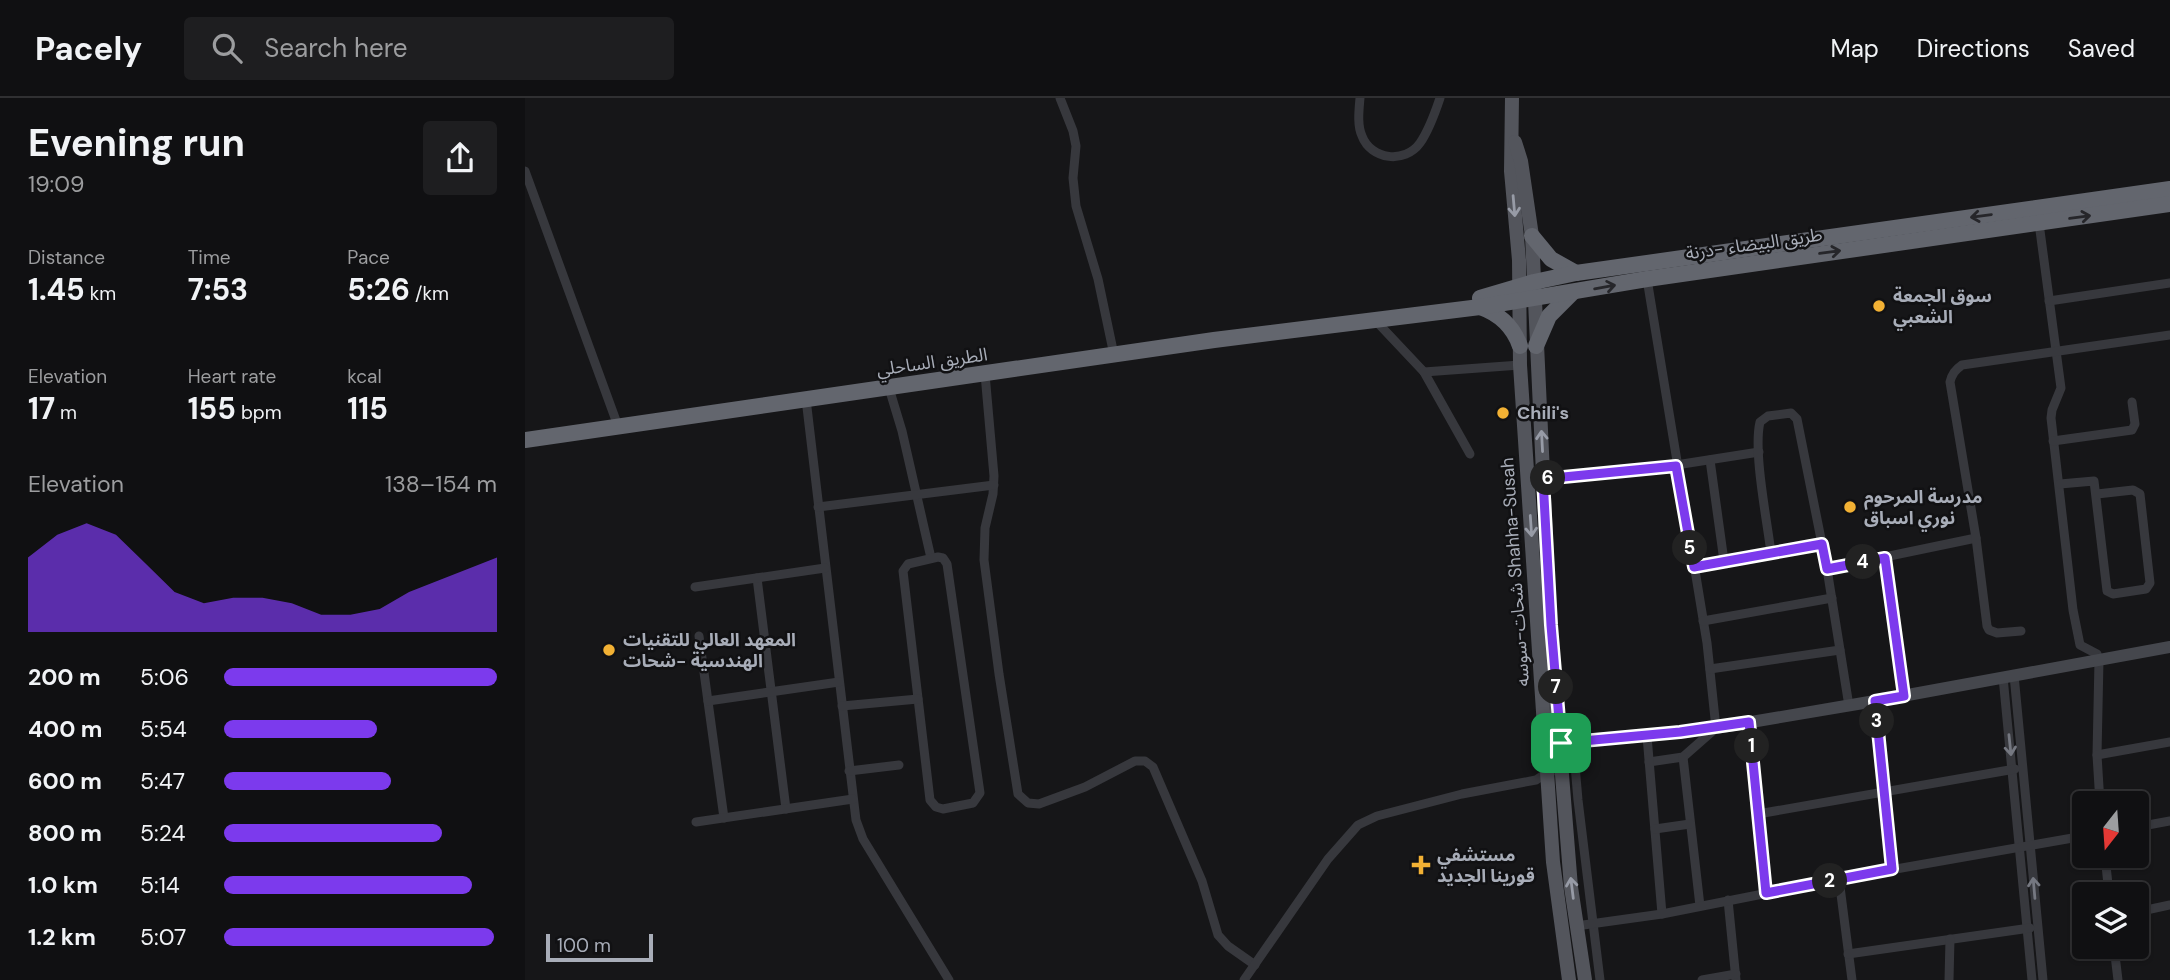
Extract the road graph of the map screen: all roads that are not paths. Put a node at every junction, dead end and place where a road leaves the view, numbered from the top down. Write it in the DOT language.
graph roads {
  1 [pos="1060,98"];
  2 [pos="1360,98"];
  3 [pos="1440,98"];
  4 [pos="1512,98"];
  5 [pos="1513,138"];
  6 [pos="525,171"];
  7 [pos="2170,189"];
  8 [pos="2170,204"];
  9 [pos="2039,223"];
  10 [pos="1532,236"];
  11 [pos="1576,273"];
  12 [pos="1647,279"];
  13 [pos="2170,284"];
  14 [pos="1527,292"];
  15 [pos="1573,292"];
  16 [pos="2049,301"];
  17 [pos="1480,306"];
  18 [pos="1375,320"];
  19 [pos="1344,323"];
  20 [pos="2170,335"];
  21 [pos="1528,346"];
  22 [pos="2055,351"];
  23 [pos="1114,355"];
  24 [pos="1520,365"];
  25 [pos="1423,372"];
  26 [pos="985,374"];
  27 [pos="889,388"];
  28 [pos="806,399"];
  29 [pos="2132,402"];
  30 [pos="618,426"];
  31 [pos="525,440"];
  32 [pos="2053,441"];
  33 [pos="1759,452"];
  34 [pos="1470,454"];
  35 [pos="1710,460"];
  36 [pos="1676,466"];
  37 [pos="1543,479"];
  38 [pos="2060,484"];
  39 [pos="994,485"];
  40 [pos="2097,494"];
  41 [pos="917,495"];
  42 [pos="818,507"];
  43 [pos="1976,538"];
  44 [pos="1822,544"];
  45 [pos="1771,553"];
  46 [pos="931,558"];
  47 [pos="1885,558"];
  48 [pos="1724,561"];
  49 [pos="1694,567"];
  50 [pos="825,568"];
  51 [pos="1827,569"];
  52 [pos="757,578"];
  53 [pos="695,587"];
  54 [pos="1832,598"];
  55 [pos="1703,621"];
  56 [pos="2021,631"];
  57 [pos="699,636"];
  58 [pos="2170,647"];
  59 [pos="1840,650"];
  60 [pos="2099,660"];
  61 [pos="1710,669"];
  62 [pos="2008,676"];
  63 [pos="839,682"];
  64 [pos="772,692"];
  65 [pos="1904,696"];
  66 [pos="918,699"];
  67 [pos="708,701"];
  68 [pos="1875,701"];
  69 [pos="842,706"];
  70 [pos="1849,706"];
  71 [pos="1749,722"];
  72 [pos="1716,728"];
  73 [pos="1647,736"];
  74 [pos="1567,742"];
  75 [pos="2170,742"];
  76 [pos="1546,745"];
  77 [pos="2097,755"];
  78 [pos="1683,757"];
  79 [pos="1649,762"];
  80 [pos="899,765"];
  81 [pos="2023,768"];
  82 [pos="2013,770"];
  83 [pos="849,771"];
  84 [pos="1555,771"];
  85 [pos="2099,791"];
  86 [pos="1884,793"];
  87 [pos="853,799"];
  88 [pos="786,809"];
  89 [pos="1758,814"];
  90 [pos="724,818"];
  91 [pos="2170,821"];
  92 [pos="696,822"];
  93 [pos="1690,824"];
  94 [pos="2149,825"];
  95 [pos="1654,829"];
  96 [pos="2072,838"];
  97 [pos="2030,844"];
  98 [pos="2019,846"];
  99 [pos="1892,869"];
  100 [pos="1839,879"];
  101 [pos="1766,893"];
  102 [pos="1728,901"];
  103 [pos="2170,905"];
  104 [pos="1700,906"];
  105 [pos="2149,909"];
  106 [pos="1661,914"];
  107 [pos="1592,924"];
  108 [pos="1576,926"];
  109 [pos="2038,927"];
  110 [pos="2027,929"];
  111 [pos="1950,939"];
  112 [pos="1848,954"];
  113 [pos="2115,959"];
  114 [pos="1255,965"];
  115 [pos="1736,977"];
  116 [pos="949,980"];
  117 [pos="1244,980"];
  118 [pos="1569,980"];
  119 [pos="1585,980"];
  120 [pos="1600,980"];
  121 [pos="1702,980"];
  122 [pos="1852,980"];
  123 [pos="1948,980"];
  124 [pos="2032,980"];
  125 [pos="2043,980"];
  126 [pos="2117,980"];
  1 -- 23 [label="street"];
  2 -- 3 [label="street"];
  4 -- 5 [label="main road"];
  5 -- 10 [label="main road"];
  5 -- 14 [label="main road, one-way"];
  6 -- 30 [label="street"];
  7 -- 11 [label="highway, طريق البيضاء -درنة, one-way"];
  9 -- 8 [label="highway, طريق البيضاء -درنة, one-way"];
  12 -- 9 [label="highway, طريق البيضاء -درنة, one-way"];
  9 -- 16 [label="street"];
  10 -- 11 [label="highway"];
  10 -- 14 [label="main road"];
  11 -- 14 [label="highway, طريق البيضاء -درنة"];
  15 -- 12 [label="highway, طريق البيضاء -درنة, one-way"];
  12 -- 36 [label="street"];
  13 -- 16 [label="street"];
  14 -- 15 [label="highway, طريق البيضاء -درنة"];
  14 -- 17 [label="highway, طريق البيضاء -درنة"];
  14 -- 19 [label="highway"];
  14 -- 21 [label="main road, شحات-سوسه Shahha-Susah"];
  15 -- 21 [label="highway"];
  16 -- 22 [label="street"];
  17 -- 18 [label="highway, طريق البيضاء -درنة"];
  17 -- 21 [label="highway"];
  18 -- 19 [label="highway, طريق البيضاء -درنة"];
  18 -- 25 [label="street"];
  19 -- 23 [label="highway, الطريق الساحلي"];
  20 -- 22 [label="street"];
  21 -- 24 [label="main road, شحات-سوسه Shahha-Susah"];
  37 -- 21 [label="main road, شحات-سوسه Shahha-Susah, one-way"];
  22 -- 32 [label="street"];
  22 -- 43 [label="street"];
  23 -- 26 [label="highway, الطريق الساحلي"];
  24 -- 25 [label="street"];
  24 -- 76 [label="main road, شحات-سوسه Shahha-Susah, one-way"];
  25 -- 34 [label="street"];
  26 -- 27 [label="highway, الطريق الساحلي"];
  26 -- 39 [label="street"];
  27 -- 28 [label="highway, الطريق الساحلي"];
  27 -- 41 [label="street"];
  28 -- 30 [label="highway, الطريق الساحلي"];
  28 -- 42 [label="street"];
  29 -- 32 [label="street"];
  30 -- 31 [label="highway, الطريق الساحلي"];
  32 -- 38 [label="street"];
  33 -- 35 [label="street"];
  33 -- 44 [label="street"];
  33 -- 45 [label="street"];
  35 -- 36 [label="street"];
  35 -- 48 [label="street"];
  36 -- 37 [label="street"];
  36 -- 49 [label="street"];
  37 -- 74 [label="main road, شحات-سوسه Shahha-Susah"];
  38 -- 40 [label="street"];
  38 -- 60 [label="street"];
  39 -- 41 [label="street"];
  39 -- 114 [label="street"];
  40 -- 40 [label="street"];
  41 -- 42 [label="street"];
  41 -- 46 [label="street"];
  42 -- 50 [label="street"];
  43 -- 47 [label="street"];
  43 -- 56 [label="street"];
  44 -- 45 [label="street"];
  44 -- 51 [label="street"];
  45 -- 48 [label="street"];
  46 -- 66 [label="street"];
  46 -- 66 [label="street"];
  47 -- 51 [label="street"];
  47 -- 65 [label="street"];
  48 -- 49 [label="street"];
  49 -- 55 [label="street"];
  50 -- 52 [label="street"];
  50 -- 63 [label="street"];
  51 -- 54 [label="street"];
  52 -- 53 [label="street"];
  52 -- 64 [label="street"];
  54 -- 55 [label="street"];
  54 -- 59 [label="street"];
  55 -- 61 [label="street"];
  57 -- 67 [label="street"];
  58 -- 60 [label="street"];
  59 -- 61 [label="street"];
  59 -- 70 [label="street"];
  60 -- 62 [label="street"];
  60 -- 77 [label="street"];
  61 -- 72 [label="street"];
  62 -- 65 [label="street"];
  62 -- 81 [label="street"];
  62 -- 82 [label="street, one-way"];
  63 -- 64 [label="street"];
  63 -- 69 [label="street"];
  64 -- 67 [label="street"];
  64 -- 88 [label="street"];
  65 -- 68 [label="street"];
  66 -- 69 [label="street"];
  67 -- 90 [label="street"];
  68 -- 70 [label="street"];
  68 -- 86 [label="street"];
  69 -- 83 [label="street"];
  70 -- 71 [label="street"];
  71 -- 72 [label="street"];
  71 -- 89 [label="street"];
  72 -- 73 [label="street"];
  72 -- 78 [label="street"];
  73 -- 74 [label="street"];
  73 -- 79 [label="street"];
  74 -- 76 [label="street"];
  74 -- 84 [label="main road, شحات-سوسه Shahha-Susah"];
  74 -- 107 [label="street"];
  75 -- 77 [label="street"];
  76 -- 84 [label="main road, شحات-سوسه Shahha-Susah"];
  77 -- 85 [label="street"];
  78 -- 79 [label="street"];
  78 -- 93 [label="street"];
  79 -- 95 [label="street"];
  80 -- 83 [label="street"];
  81 -- 82 [label="street"];
  81 -- 97 [label="street"];
  82 -- 86 [label="street"];
  82 -- 98 [label="street"];
  83 -- 87 [label="street"];
  108 -- 84 [label="main road, شحات-سوسه Shahha-Susah, one-way"];
  84 -- 114 [label="street"];
  84 -- 118 [label="main road, شحات-سوسه Shahha-Susah"];
  86 -- 89 [label="street"];
  86 -- 99 [label="street"];
  87 -- 88 [label="street"];
  87 -- 116 [label="street"];
  88 -- 90 [label="street"];
  89 -- 101 [label="street"];
  90 -- 92 [label="street"];
  91 -- 94 [label="street"];
  93 -- 95 [label="street"];
  93 -- 104 [label="street"];
  95 -- 106 [label="street"];
  96 -- 97 [label="street"];
  97 -- 98 [label="street"];
  109 -- 97 [label="street, one-way"];
  98 -- 99 [label="street"];
  98 -- 110 [label="street"];
  99 -- 100 [label="street"];
  100 -- 101 [label="street"];
  100 -- 112 [label="street"];
  101 -- 102 [label="street"];
  102 -- 104 [label="street"];
  102 -- 115 [label="street"];
  103 -- 105 [label="street"];
  104 -- 106 [label="street"];
  106 -- 107 [label="street"];
  107 -- 108 [label="street"];
  107 -- 120 [label="street"];
  108 -- 119 [label="main road, شحات-سوسه Shahha-Susah"];
  109 -- 110 [label="street"];
  109 -- 125 [label="street"];
  110 -- 111 [label="street"];
  110 -- 124 [label="street"];
  111 -- 112 [label="street"];
  111 -- 123 [label="street"];
  112 -- 122 [label="street"];
  113 -- 126 [label="street"];
  114 -- 117 [label="street"];
  115 -- 121 [label="street"];
}
